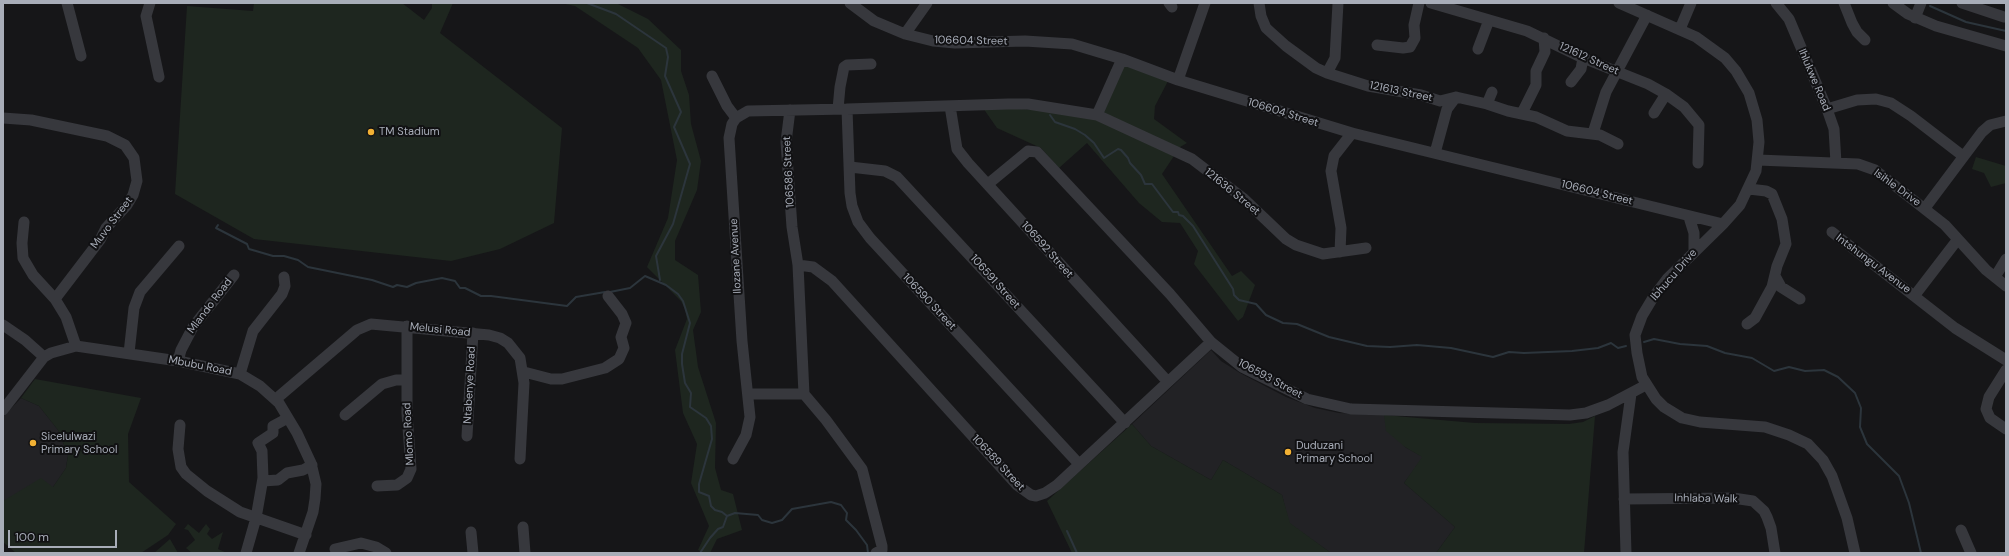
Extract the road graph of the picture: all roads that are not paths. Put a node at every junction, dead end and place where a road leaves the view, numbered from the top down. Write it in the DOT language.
graph roads {
  1 [pos="68,3"];
  2 [pos="150,3"];
  3 [pos="850,3"];
  4 [pos="927,3"];
  5 [pos="1205,3"];
  6 [pos="1259,3"];
  7 [pos="1338,3"];
  8 [pos="1419,3"];
  9 [pos="1431,3"];
  10 [pos="1619,3"];
  11 [pos="1691,3"];
  12 [pos="1776,3"];
  13 [pos="1844,3"];
  14 [pos="1893,3"];
  15 [pos="1921,3"];
  16 [pos="1962,3"];
  17 [pos="1647,15"];
  18 [pos="2004,17"];
  19 [pos="1915,18"];
  20 [pos="1489,20"];
  21 [pos="1680,29"];
  22 [pos="905,34"];
  23 [pos="1544,38"];
  24 [pos="1865,40"];
  25 [pos="1377,45"];
  26 [pos="2006,46"];
  27 [pos="1478,49"];
  28 [pos="80,56"];
  29 [pos="1583,58"];
  30 [pos="1122,59"];
  31 [pos="871,64"];
  32 [pos="1617,72"];
  33 [pos="1327,73"];
  34 [pos="712,76"];
  35 [pos="159,77"];
  36 [pos="1178,80"];
  37 [pos="1572,82"];
  38 [pos="1492,92"];
  39 [pos="1666,94"];
  40 [pos="1487,104"];
  41 [pos="1444,105"];
  42 [pos="950,106"];
  43 [pos="843,109"];
  44 [pos="790,110"];
  45 [pos="1827,110"];
  46 [pos="1522,113"];
  47 [pos="1654,113"];
  48 [pos="1097,116"];
  49 [pos="3,118"];
  50 [pos="736,118"];
  51 [pos="2006,121"];
  52 [pos="1593,133"];
  53 [pos="1352,134"];
  54 [pos="1618,144"];
  55 [pos="1435,153"];
  56 [pos="1963,156"];
  57 [pos="1758,160"];
  58 [pos="1698,163"];
  59 [pos="1836,163"];
  60 [pos="850,167"];
  61 [pos="988,184"];
  62 [pos="1749,189"];
  63 [pos="1925,208"];
  64 [pos="1689,217"];
  65 [pos="24,222"];
  66 [pos="1723,224"];
  67 [pos="1832,232"];
  68 [pos="1958,239"];
  69 [pos="179,246"];
  70 [pos="1366,248"];
  71 [pos="1340,252"];
  72 [pos="1694,252"];
  73 [pos="2006,259"];
  74 [pos="798,265"];
  75 [pos="234,275"];
  76 [pos="1775,276"];
  77 [pos="284,277"];
  78 [pos="1995,278"];
  79 [pos="2006,286"];
  80 [pos="1914,295"];
  81 [pos="608,296"];
  82 [pos="55,299"];
  83 [pos="1800,299"];
  84 [pos="3,324"];
  85 [pos="1747,324"];
  86 [pos="408,326"];
  87 [pos="473,333"];
  88 [pos="1211,342"];
  89 [pos="76,346"];
  90 [pos="129,353"];
  91 [pos="44,357"];
  92 [pos="2006,360"];
  93 [pos="178,361"];
  94 [pos="2006,370"];
  95 [pos="524,372"];
  96 [pos="240,374"];
  97 [pos="407,380"];
  98 [pos="1168,382"];
  99 [pos="1646,385"];
  100 [pos="749,394"];
  101 [pos="804,394"];
  102 [pos="1631,394"];
  103 [pos="276,399"];
  104 [pos="3,410"];
  105 [pos="345,415"];
  106 [pos="288,418"];
  107 [pos="1125,423"];
  108 [pos="180,425"];
  109 [pos="2006,429"];
  110 [pos="467,436"];
  111 [pos="520,459"];
  112 [pos="733,459"];
  113 [pos="1079,464"];
  114 [pos="312,465"];
  115 [pos="263,481"];
  116 [pos="377,486"];
  117 [pos="1624,499"];
  118 [pos="256,518"];
  119 [pos="523,527"];
  120 [pos="1961,530"];
  121 [pos="470,532"];
  122 [pos="306,535"];
  123 [pos="336,549"];
  124 [pos="381,550"];
  125 [pos="246,553"];
  126 [pos="299,553"];
  127 [pos="473,553"];
  128 [pos="526,553"];
  129 [pos="876,553"];
  130 [pos="1626,553"];
  131 [pos="1775,553"];
  132 [pos="1855,553"];
  133 [pos="1971,553"];
  1 -- 28 [label="street"];
  2 -- 35 [label="street"];
  3 -- 22 [label="street, 106604 Street"];
  4 -- 22 [label="street"];
  5 -- 36 [label="street"];
  6 -- 33 [label="street, 121613 Street"];
  7 -- 33 [label="street"];
  8 -- 25 [label="street"];
  9 -- 20 [label="street, 121612 Street"];
  10 -- 17 [label="street, Ibhucu Drive"];
  11 -- 21 [label="street"];
  12 -- 45 [label="street, Ihlukwe Road"];
  13 -- 24 [label="street"];
  14 -- 19 [label="street"];
  15 -- 19 [label="street"];
  16 -- 18 [label="street"];
  17 -- 21 [label="street, Ibhucu Drive"];
  17 -- 32 [label="street"];
  19 -- 26 [label="street"];
  20 -- 23 [label="street, 121612 Street"];
  20 -- 27 [label="street"];
  21 -- 57 [label="street, Ibhucu Drive"];
  22 -- 30 [label="street, 106604 Street"];
  23 -- 29 [label="street, 121612 Street"];
  23 -- 46 [label="street"];
  29 -- 32 [label="street, 121612 Street"];
  29 -- 37 [label="street"];
  30 -- 36 [label="street, 106604 Street"];
  30 -- 48 [label="street"];
  31 -- 43 [label="street, 106590 Street"];
  32 -- 39 [label="street, 121612 Street"];
  32 -- 52 [label="street"];
  33 -- 41 [label="street, 121613 Street"];
  34 -- 50 [label="street"];
  36 -- 53 [label="street, 106604 Street"];
  38 -- 40 [label="street"];
  39 -- 47 [label="street"];
  39 -- 58 [label="street, 121612 Street"];
  40 -- 41 [label="street, 121613 Street"];
  40 -- 46 [label="street, 121613 Street"];
  41 -- 55 [label="street"];
  42 -- 43 [label="street"];
  42 -- 48 [label="street"];
  42 -- 61 [label="street, 106592 Street"];
  43 -- 44 [label="street"];
  43 -- 60 [label="street, 106590 Street"];
  44 -- 50 [label="street"];
  44 -- 74 [label="street, 106586 Street"];
  45 -- 56 [label="street"];
  45 -- 59 [label="street, Ihlukwe Road"];
  46 -- 52 [label="street, 121613 Street"];
  48 -- 71 [label="street, 121636 Street"];
  49 -- 82 [label="street, Muvo Street"];
  50 -- 100 [label="street, Ilozane Avenue"];
  51 -- 56 [label="street"];
  52 -- 54 [label="street, 121613 Street"];
  53 -- 55 [label="street, 106604 Street"];
  53 -- 71 [label="street"];
  55 -- 64 [label="street, 106604 Street"];
  56 -- 63 [label="street"];
  57 -- 59 [label="street, Isihle Drive"];
  57 -- 62 [label="street, Ibhucu Drive"];
  59 -- 63 [label="street, Isihle Drive"];
  60 -- 107 [label="street, 106591 Street"];
  60 -- 113 [label="street, 106590 Street"];
  61 -- 88 [label="street, 106593 Street"];
  61 -- 98 [label="street, 106592 Street"];
  62 -- 66 [label="street, Ibhucu Drive"];
  62 -- 76 [label="street"];
  63 -- 68 [label="street, Isihle Drive"];
  64 -- 66 [label="street, 106604 Street"];
  64 -- 72 [label="street"];
  65 -- 82 [label="street"];
  66 -- 72 [label="street, Ibhucu Drive"];
  67 -- 80 [label="street, Intshungu Avenue"];
  68 -- 78 [label="street, Isihle Drive"];
  68 -- 80 [label="street, Intshungu Avenue"];
  69 -- 90 [label="street"];
  70 -- 71 [label="street, 121636 Street"];
  72 -- 99 [label="street, Ibhucu Drive"];
  73 -- 78 [label="street"];
  74 -- 101 [label="street, 106586 Street"];
  74 -- 113 [label="street, 106589 Street"];
  75 -- 93 [label="street, Mlando Road"];
  76 -- 83 [label="street"];
  76 -- 85 [label="street"];
  77 -- 96 [label="street"];
  78 -- 79 [label="street, Isihle Drive"];
  80 -- 92 [label="street, Intshungu Avenue"];
  81 -- 95 [label="street"];
  82 -- 89 [label="street"];
  84 -- 91 [label="street"];
  86 -- 87 [label="street, Melusi Road"];
  86 -- 97 [label="street, Mlomo Road"];
  86 -- 103 [label="street, Melusi Road"];
  87 -- 95 [label="street, Melusi Road"];
  87 -- 110 [label="street, Ntabenye Road"];
  88 -- 98 [label="street, 106589 Street"];
  88 -- 102 [label="street, 106593 Street"];
  89 -- 90 [label="street, Mbubu Road"];
  89 -- 91 [label="street, Mbubu Road"];
  90 -- 93 [label="street, Mbubu Road"];
  91 -- 104 [label="street"];
  93 -- 96 [label="street, Mbubu Road"];
  94 -- 109 [label="street"];
  95 -- 111 [label="street, Melusi Road"];
  96 -- 103 [label="street, Mbubu Road"];
  97 -- 105 [label="street"];
  97 -- 116 [label="street, Mlomo Road"];
  98 -- 107 [label="street, 106589 Street"];
  99 -- 102 [label="street, 106593 Street"];
  99 -- 132 [label="street, Ibhucu Drive"];
  100 -- 101 [label="street"];
  100 -- 112 [label="street, Ilozane Avenue"];
  101 -- 129 [label="street"];
  102 -- 117 [label="street"];
  103 -- 106 [label="street, Mbubu Road"];
  106 -- 114 [label="street, Mbubu Road"];
  106 -- 115 [label="street"];
  107 -- 113 [label="street, 106589 Street"];
  108 -- 118 [label="street"];
  114 -- 115 [label="street"];
  114 -- 122 [label="street, Mbubu Road"];
  115 -- 118 [label="street"];
  117 -- 130 [label="street"];
  117 -- 131 [label="street, Inhlaba Walk"];
  118 -- 122 [label="street"];
  118 -- 125 [label="street"];
  119 -- 128 [label="street"];
  120 -- 133 [label="street"];
  121 -- 127 [label="street"];
  122 -- 126 [label="street, Mbubu Road"];
  123 -- 124 [label="street"];
}
